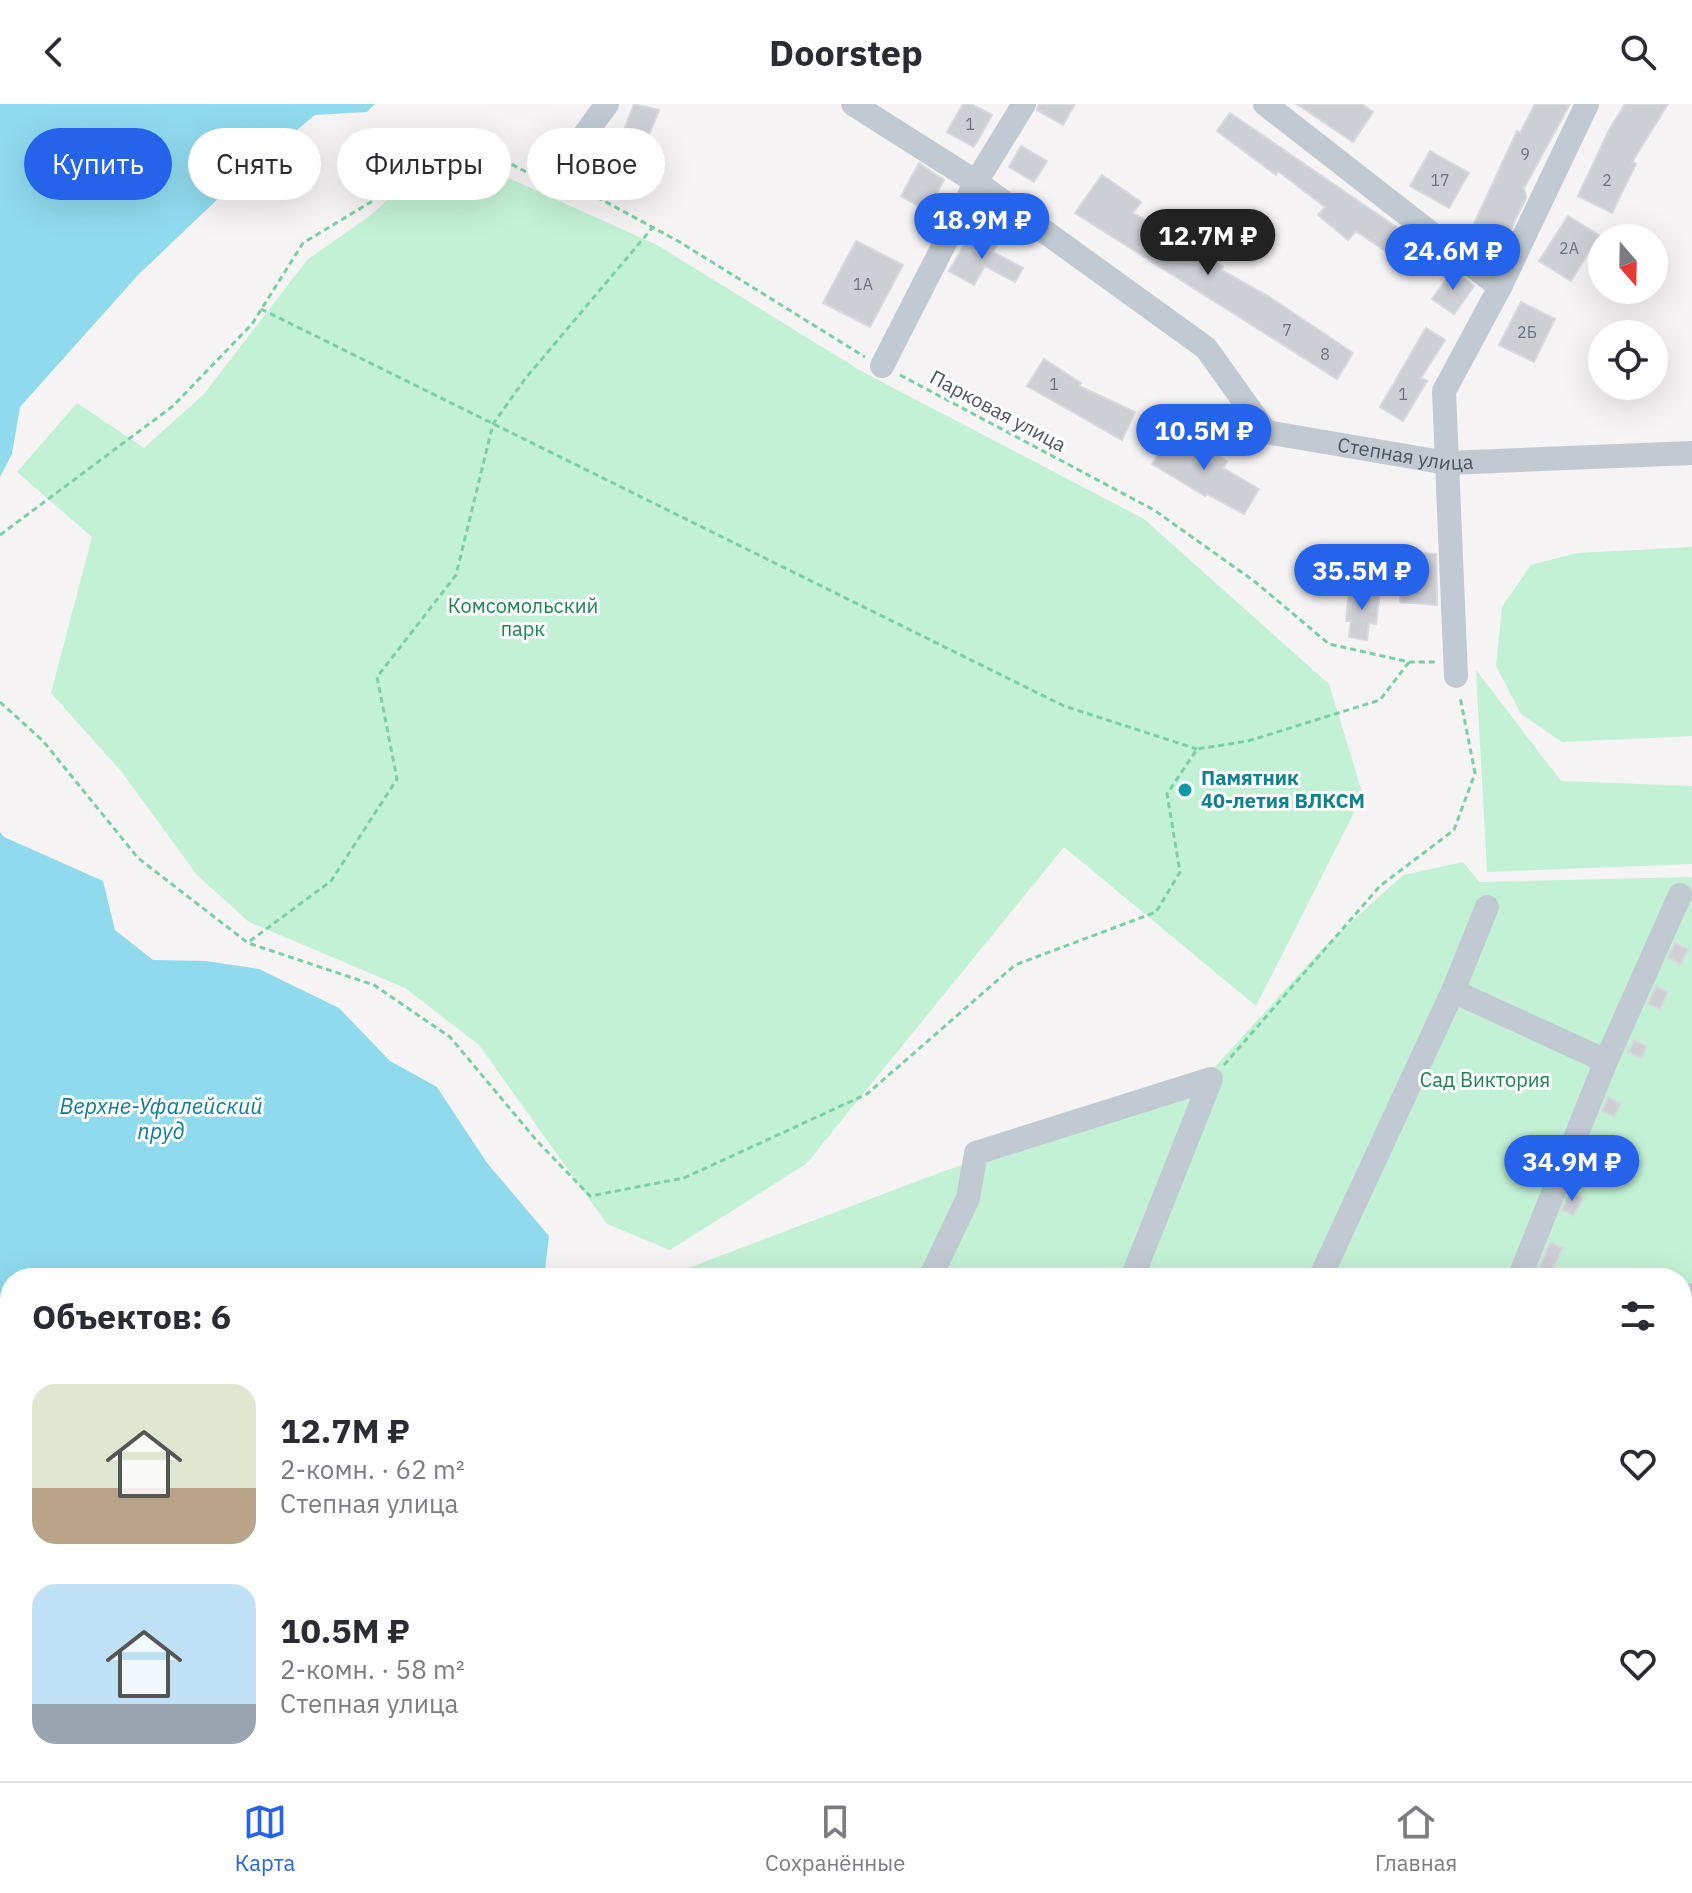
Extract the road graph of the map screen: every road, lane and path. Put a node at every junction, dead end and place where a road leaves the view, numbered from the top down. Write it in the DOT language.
graph roads {
  1 [pos="607,104"];
  2 [pos="853,104"];
  3 [pos="1024,104"];
  4 [pos="1265,104"];
  5 [pos="1587,104"];
  6 [pos="590,128"];
  7 [pos="527,172"];
  8 [pos="976,182"];
  9 [pos="603,200"];
  10 [pos="653,227"];
  11 [pos="1500,287"];
  12 [pos="261,309"];
  13 [pos="882,366"];
  14 [pos="493,424"];
  15 [pos="1692,453"];
  16 [pos="1447,463"];
  17 [pos="0,535"];
  18 [pos="1409,662"];
  19 [pos="1456,669"];
  20 [pos="0,702"];
  21 [pos="1197,749"];
  22 [pos="1680,895"];
  23 [pos="1487,907"];
  24 [pos="248,943"];
  25 [pos="1453,991"];
  26 [pos="1606,1061"];
  27 [pos="1211,1079"];
  28 [pos="935,1268"];
  29 [pos="1136,1268"];
  30 [pos="1325,1268"];
  31 [pos="1523,1268"];
  1 -- 6 [label="street"];
  2 -- 8 [label="street, Степная улица"];
  3 -- 8 [label="street"];
  4 -- 11 [label="street"];
  5 -- 11 [label="street"];
  7 -- 12 [label="path"];
  8 -- 13 [label="street"];
  8 -- 16 [label="street, Степная улица"];
  9 -- 10 [label="path, Парковая улица"];
  10 -- 13 [label="path, Парковая улица"];
  10 -- 14 [label="path"];
  11 -- 16 [label="street"];
  12 -- 14 [label="path"];
  12 -- 17 [label="path"];
  13 -- 18 [label="path, Парковая улица"];
  14 -- 21 [label="path"];
  14 -- 24 [label="path"];
  15 -- 16 [label="street, Степная улица"];
  16 -- 19 [label="street"];
  18 -- 19 [label="path, Парковая улица"];
  18 -- 21 [label="path"];
  19 -- 27 [label="path"];
  20 -- 24 [label="path"];
  21 -- 24 [label="path"];
  22 -- 26 [label="street"];
  23 -- 25 [label="street"];
  25 -- 26 [label="street"];
  25 -- 30 [label="street"];
  26 -- 31 [label="street"];
  27 -- 28 [label="street"];
  27 -- 29 [label="street"];
}
